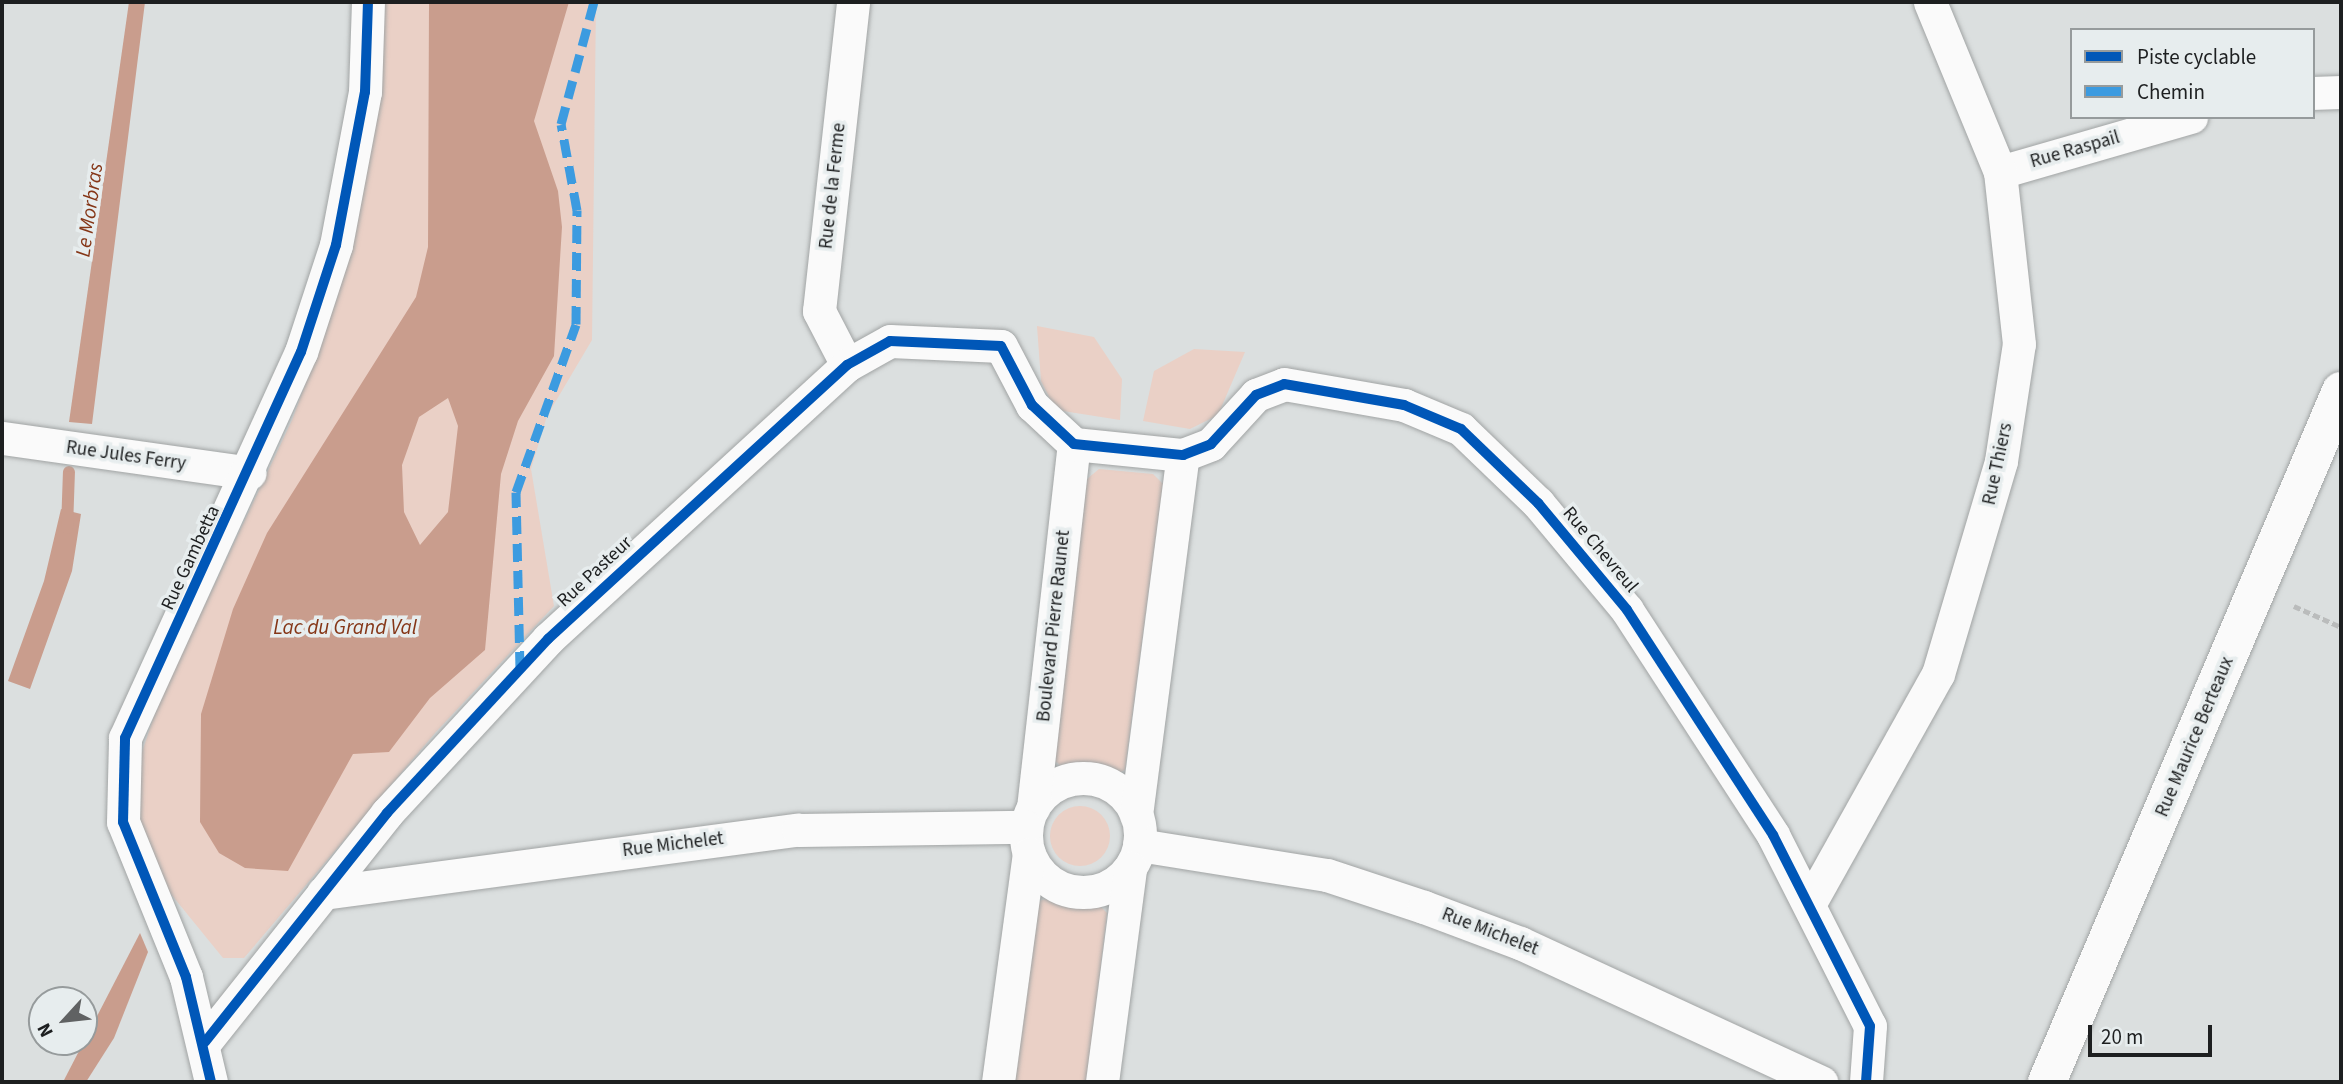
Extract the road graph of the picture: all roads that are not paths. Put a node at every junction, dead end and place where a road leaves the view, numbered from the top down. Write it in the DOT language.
graph roads {
  1 [pos="368,2"];
  2 [pos="853,2"];
  3 [pos="1930,2"];
  4 [pos="2341,92"];
  5 [pos="2315,93"];
  6 [pos="2184,119"];
  7 [pos="2000,172"];
  8 [pos="847,365"];
  9 [pos="2341,391"];
  10 [pos="2,438"];
  11 [pos="1074,444"];
  12 [pos="1184,454"];
  13 [pos="250,473"];
  14 [pos="1029,830"];
  15 [pos="1135,842"];
  16 [pos="323,893"];
  17 [pos="1811,901"];
  18 [pos="205,1042"];
  19 [pos="211,1082"];
  20 [pos="998,1082"];
  21 [pos="1102,1082"];
  22 [pos="1821,1082"];
  23 [pos="1866,1082"];
  24 [pos="2048,1082"];
  1 -- 13 [label="street, Rue Gambetta"];
  2 -- 8 [label="street, Rue de la Ferme"];
  3 -- 7 [label="street, Rue Thiers"];
  4 -- 5 [label="street"];
  6 -- 7 [label="street, Rue Raspail"];
  7 -- 17 [label="street, Rue Thiers"];
  8 -- 11 [label="street, Rue Pasteur"];
  8 -- 16 [label="street, Rue Pasteur"];
  9 -- 24 [label="street, Rue Maurice Berteaux"];
  10 -- 13 [label="street, Rue Jules Ferry"];
  11 -- 12 [label="street"];
  11 -- 14 [label="street, Boulevard Pierre Raunet"];
  12 -- 15 [label="street"];
  12 -- 17 [label="street, Rue Chevreul"];
  13 -- 18 [label="street, Rue Gambetta"];
  14 -- 15 [label="street"];
  14 -- 15 [label="street"];
  14 -- 16 [label="street, Rue Michelet"];
  14 -- 20 [label="street, Boulevard Pierre Raunet"];
  15 -- 21 [label="street"];
  15 -- 22 [label="street, Rue Michelet"];
  16 -- 18 [label="street, Rue Pasteur"];
  17 -- 23 [label="street, Rue Chevreul"];
  18 -- 19 [label="street, Rue Gambetta"];
}
